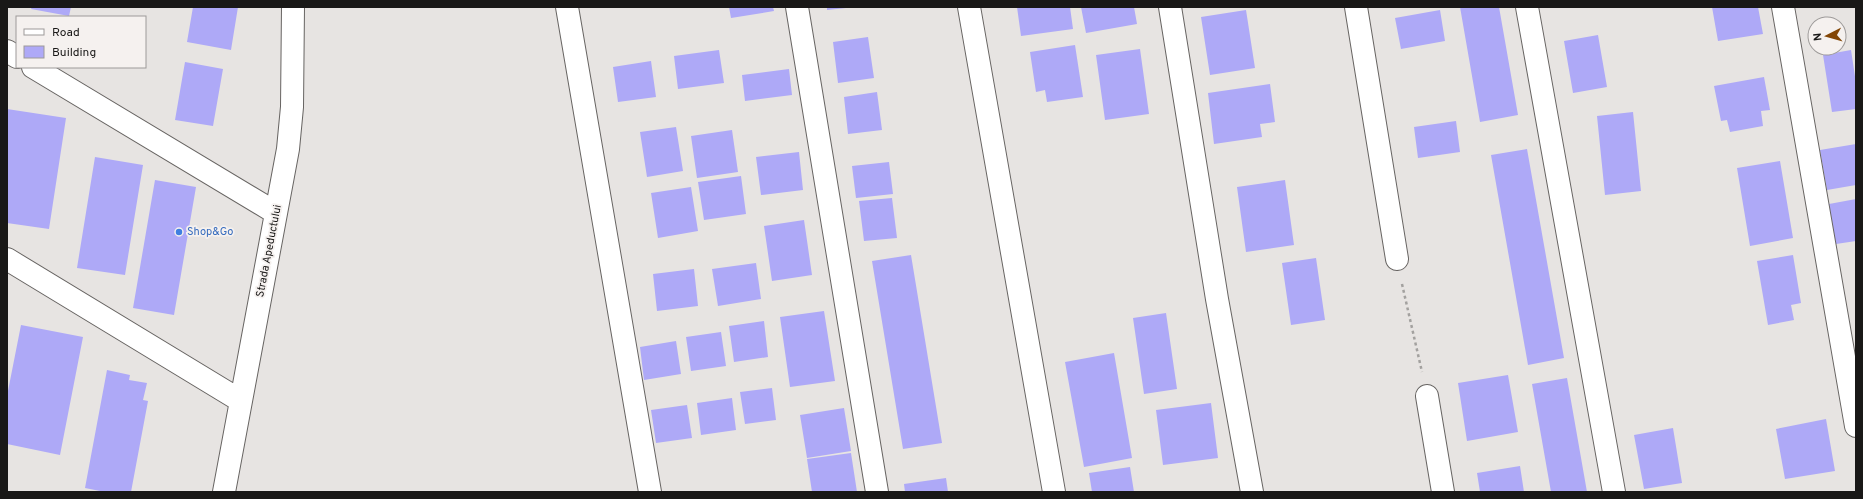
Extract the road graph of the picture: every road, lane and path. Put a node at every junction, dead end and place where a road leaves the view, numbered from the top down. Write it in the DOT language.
graph roads {
  1 [pos="293,7"];
  2 [pos="567,7"];
  3 [pos="797,7"];
  4 [pos="969,7"];
  5 [pos="1170,7"];
  6 [pos="1356,7"];
  7 [pos="1527,7"];
  8 [pos="1783,7"];
  9 [pos="7,51"];
  10 [pos="16,56"];
  11 [pos="35,68"];
  12 [pos="276,213"];
  13 [pos="7,259"];
  14 [pos="1397,259"];
  15 [pos="1427,396"];
  16 [pos="241,401"];
  17 [pos="1856,426"];
  18 [pos="224,492"];
  19 [pos="650,492"];
  20 [pos="877,492"];
  21 [pos="1054,492"];
  22 [pos="1252,492"];
  23 [pos="1442,492"];
  24 [pos="1614,492"];
  1 -- 12 [label="street, Strada Apeductului"];
  2 -- 19 [label="street"];
  3 -- 20 [label="street"];
  4 -- 21 [label="street"];
  5 -- 22 [label="street"];
  6 -- 14 [label="street"];
  7 -- 24 [label="street"];
  8 -- 17 [label="street"];
  9 -- 10 [label="street"];
  11 -- 12 [label="street"];
  12 -- 16 [label="street, Strada Apeductului"];
  13 -- 16 [label="street"];
  14 -- 15 [label="path"];
  15 -- 23 [label="street"];
  16 -- 18 [label="street, Strada Apeductului"];
}
